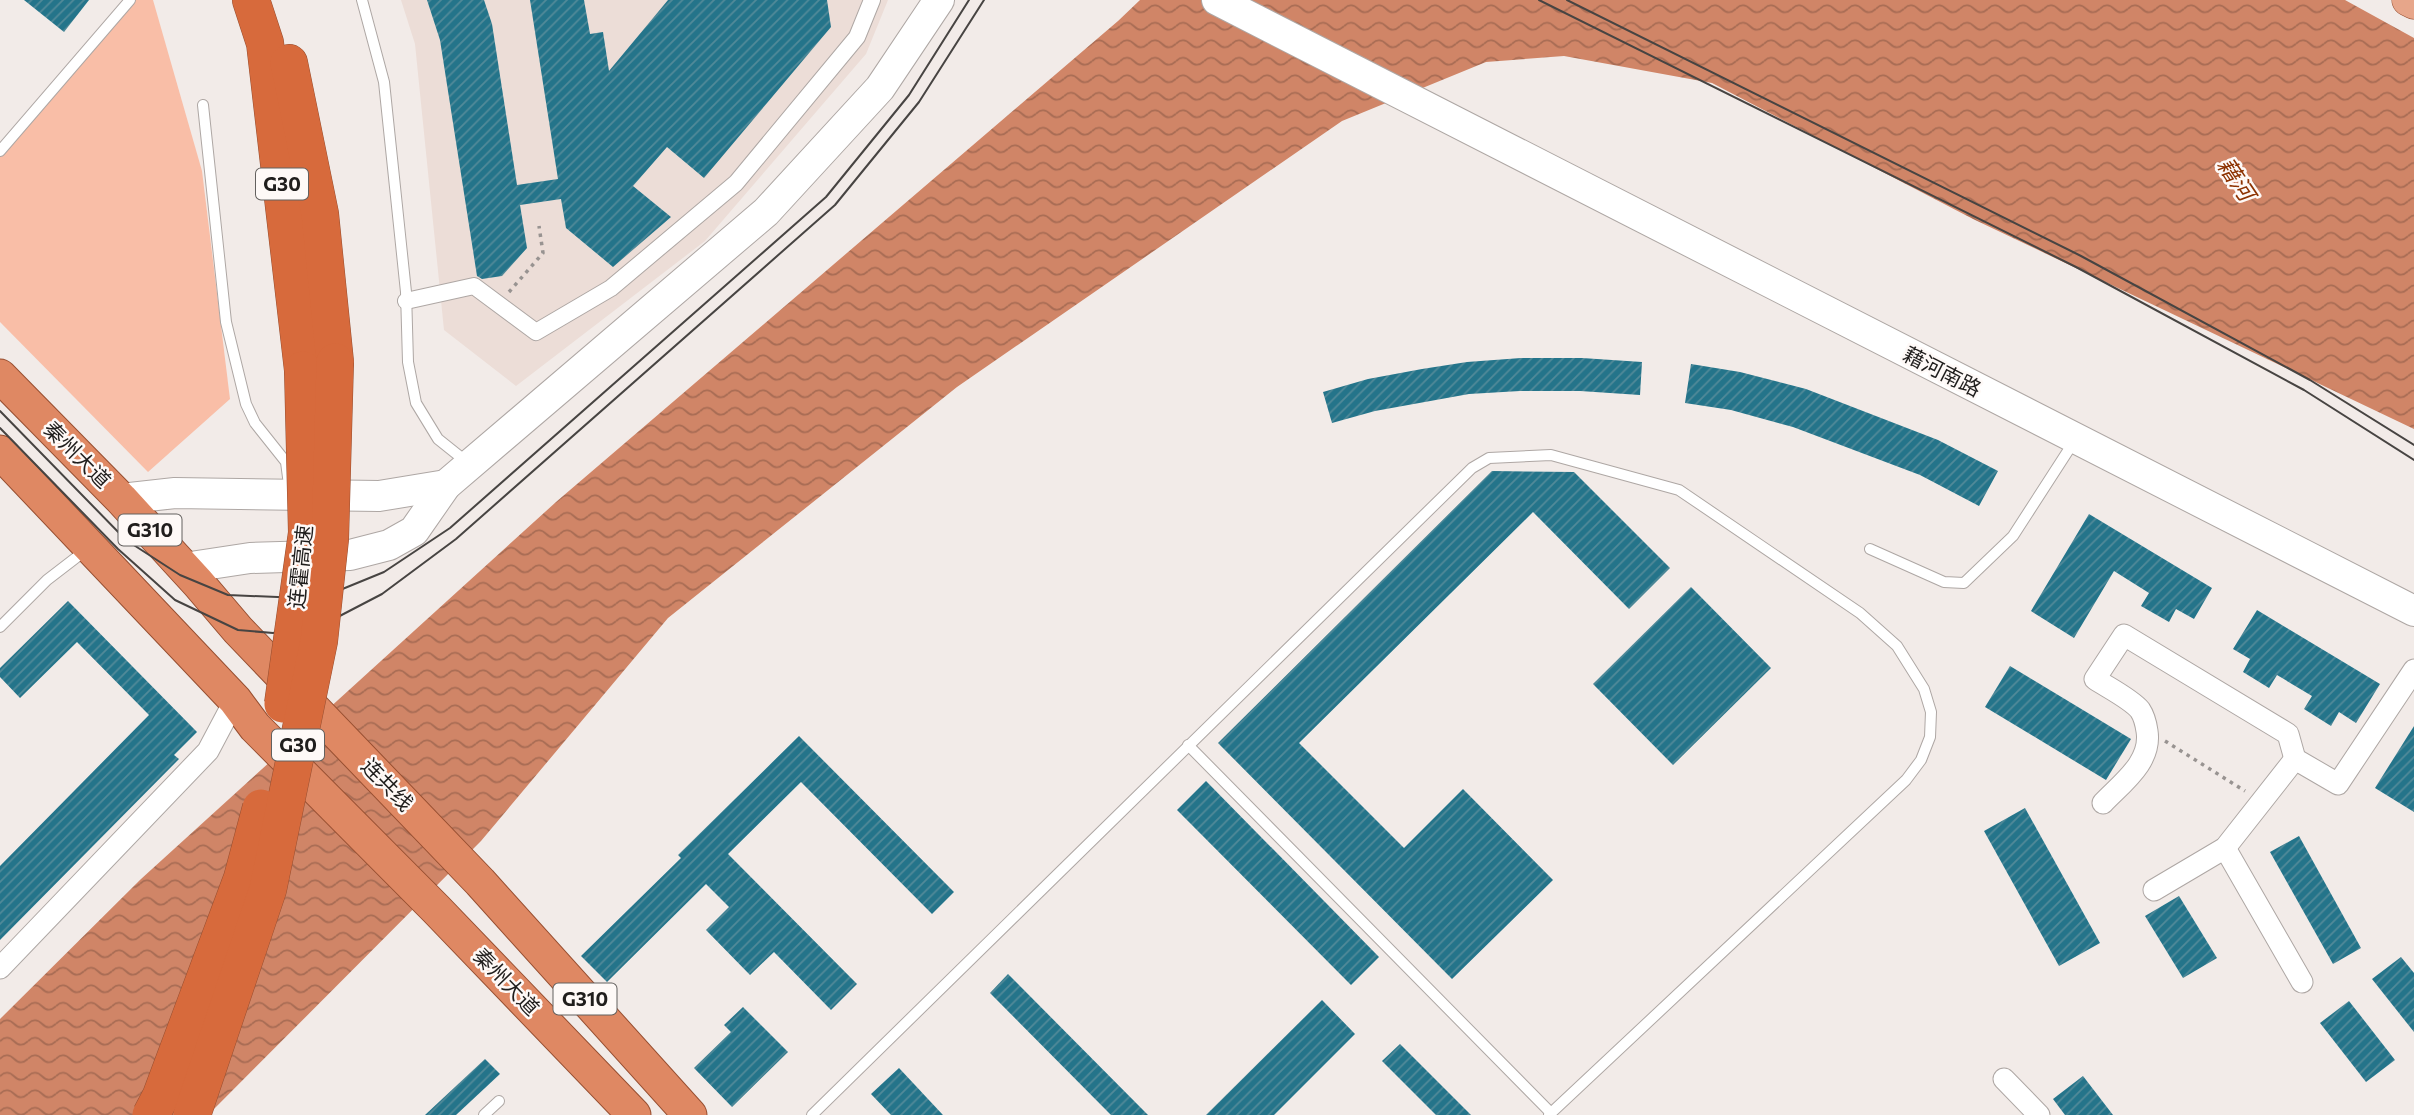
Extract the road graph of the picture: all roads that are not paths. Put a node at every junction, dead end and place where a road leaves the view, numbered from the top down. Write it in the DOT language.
graph roads {
  1 [pos="130,0"];
  2 [pos="251,0"];
  3 [pos="274,0"];
  4 [pos="362,0"];
  5 [pos="872,0"];
  6 [pos="939,0"];
  7 [pos="1217,0"];
  8 [pos="2408,0"];
  9 [pos="2414,3"];
  10 [pos="202,105"];
  11 [pos="0,151"];
  12 [pos="407,300"];
  13 [pos="319,366"];
  14 [pos="0,376"];
  15 [pos="2075,440"];
  16 [pos="0,452"];
  17 [pos="470,465"];
  18 [pos="446,485"];
  19 [pos="290,495"];
  20 [pos="121,499"];
  21 [pos="91,547"];
  22 [pos="1870,549"];
  23 [pos="184,568"];
  24 [pos="2414,611"];
  25 [pos="0,627"];
  26 [pos="2414,670"];
  27 [pos="294,689"];
  28 [pos="235,700"];
  29 [pos="1188,745"];
  30 [pos="2295,759"];
  31 [pos="2103,803"];
  32 [pos="2225,848"];
  33 [pos="2154,890"];
  34 [pos="0,968"];
  35 [pos="2302,982"];
  36 [pos="2004,1079"];
  37 [pos="499,1101"];
  38 [pos="1550,1114"];
  39 [pos="151,1115"];
  40 [pos="192,1115"];
  41 [pos="484,1115"];
  42 [pos="634,1115"];
  43 [pos="690,1115"];
  44 [pos="813,1115"];
  45 [pos="2039,1115"];
  1 -- 11 [label="lane"];
  2 -- 13 [label="highway, 连霍高速 / G30"];
  3 -- 13 [label="highway, 连霍高速 / G30"];
  4 -- 12 [label="lane"];
  5 -- 12 [label="street"];
  6 -- 17 [label="main road"];
  7 -- 15 [label="main road, 藉河南路"];
  8 -- 9 [label="main road"];
  10 -- 19 [label="lane"];
  12 -- 17 [label="lane"];
  13 -- 39 [label="highway, 连霍高速 / G30, bridge"];
  13 -- 40 [label="highway, 连霍高速 / G30, bridge"];
  14 -- 20 [label="highway, 秦州大道 / G310"];
  15 -- 22 [label="lane"];
  15 -- 24 [label="main road, 藉河南路"];
  16 -- 21 [label="highway, G310"];
  17 -- 18 [label="main road"];
  18 -- 19 [label="main road"];
  18 -- 23 [label="main road"];
  19 -- 20 [label="main road"];
  20 -- 23 [label="highway, 秦州大道 / G310"];
  21 -- 25 [label="lane"];
  21 -- 28 [label="highway, G310"];
  23 -- 27 [label="highway, 秦州大道 / G310"];
  26 -- 30 [label="street"];
  27 -- 43 [label="highway, 连共线 / G310"];
  28 -- 34 [label="street"];
  28 -- 42 [label="highway, 秦州大道 / G310"];
  29 -- 38 [label="lane"];
  29 -- 38 [label="lane"];
  29 -- 44 [label="lane"];
  30 -- 31 [label="street"];
  30 -- 32 [label="street"];
  32 -- 33 [label="street"];
  32 -- 35 [label="street"];
  36 -- 45 [label="street"];
  37 -- 41 [label="lane"];
}
